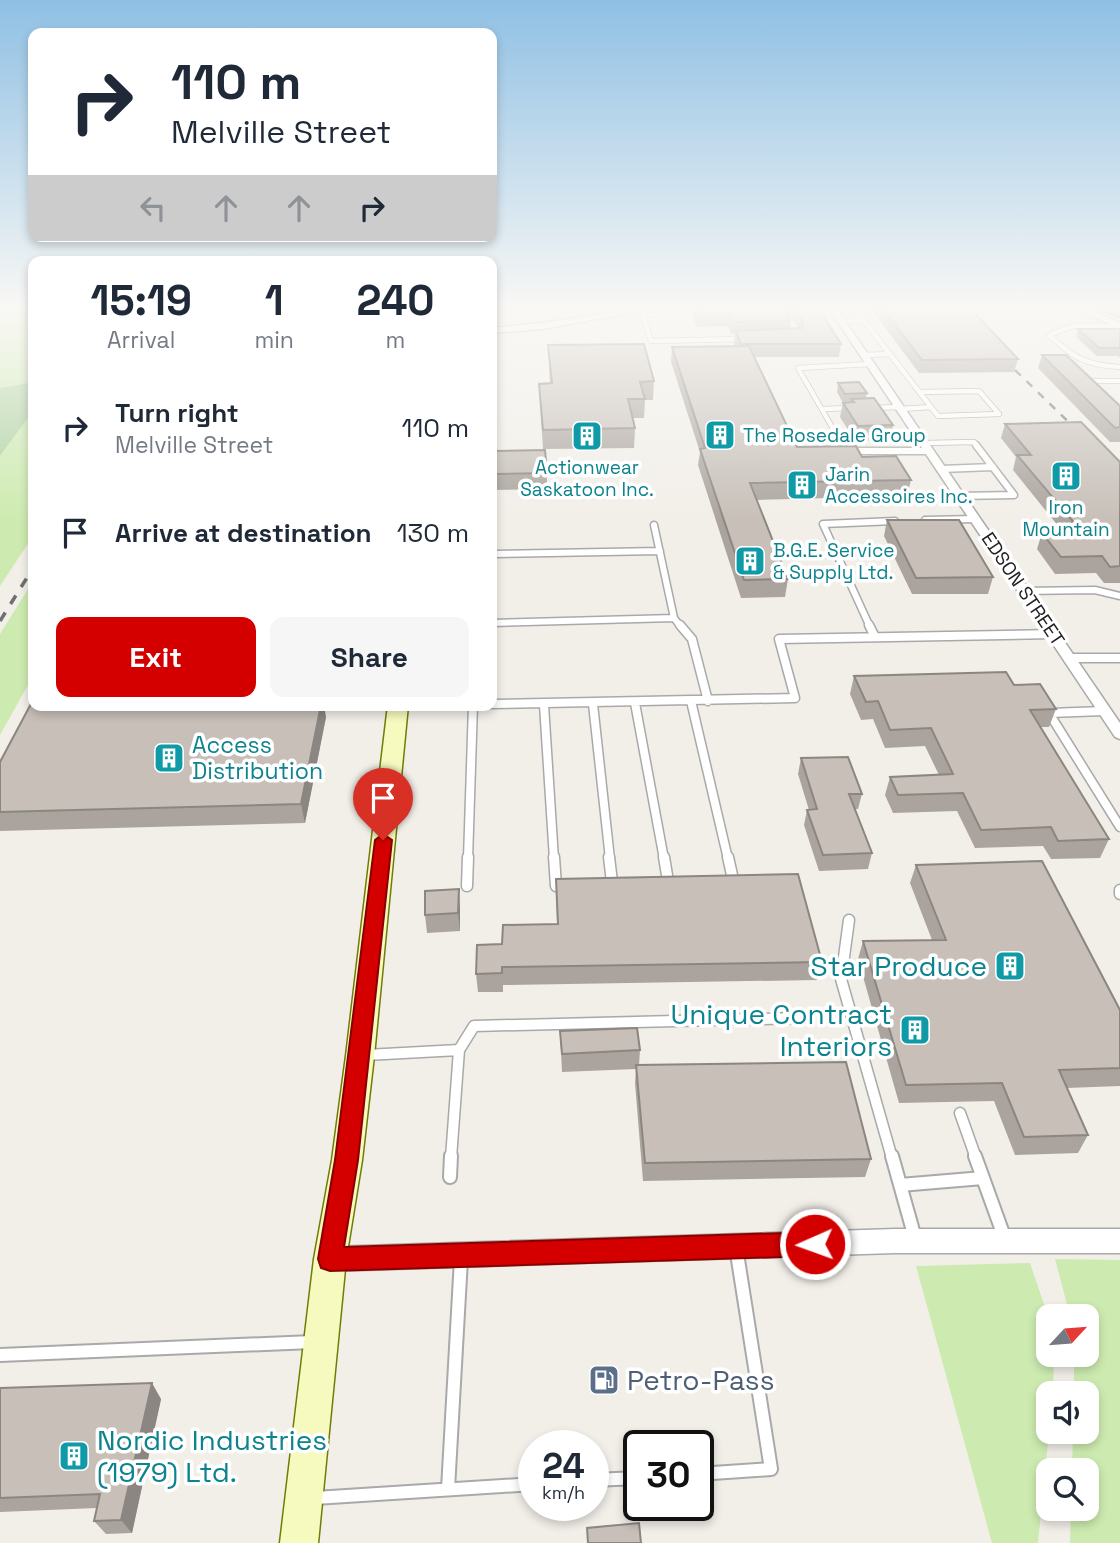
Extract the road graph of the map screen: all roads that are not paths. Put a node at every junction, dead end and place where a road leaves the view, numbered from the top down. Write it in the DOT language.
graph roads {
  1 [pos="803,378"];
  2 [pos="880,378"];
  3 [pos="908,378"];
  4 [pos="1120,380"];
  5 [pos="1085,382"];
  6 [pos="920,393"];
  7 [pos="931,407"];
  8 [pos="900,408"];
  9 [pos="822,409"];
  10 [pos="926,447"];
  11 [pos="993,467"];
  12 [pos="942,470"];
  13 [pos="960,496"];
  14 [pos="975,519"];
  15 [pos="919,520"];
  16 [pos="906,521"];
  17 [pos="654,525"];
  18 [pos="660,551"];
  19 [pos="497,554"];
  20 [pos="1024,591"];
  21 [pos="1120,596"];
  22 [pos="674,618"];
  23 [pos="497,623"];
  24 [pos="1053,634"];
  25 [pos="875,637"];
  26 [pos="1120,658"];
  27 [pos="1070,659"];
  28 [pos="691,701"];
  29 [pos="708,701"];
  30 [pos="635,703"];
  31 [pos="497,704"];
  32 [pos="593,704"];
  33 [pos="544,705"];
  34 [pos="397,711"];
  35 [pos="473,711"];
  36 [pos="1104,711"];
  37 [pos="1120,734"];
  38 [pos="1120,828"];
  39 [pos="732,875"];
  40 [pos="668,881"];
  41 [pos="612,882"];
  42 [pos="467,886"];
  43 [pos="556,886"];
  44 [pos="849,920"];
  45 [pos="798,1018"];
  46 [pos="459,1050"];
  47 [pos="360,1056"];
  48 [pos="960,1113"];
  49 [pos="450,1177"];
  50 [pos="983,1178"];
  51 [pos="900,1185"];
  52 [pos="916,1241"];
  53 [pos="1120,1241"];
  54 [pos="1005,1242"];
  55 [pos="736,1247"];
  56 [pos="461,1256"];
  57 [pos="330,1259"];
  58 [pos="322,1342"];
  59 [pos="0,1354"];
  60 [pos="714,1473"];
  61 [pos="518,1485"];
  62 [pos="448,1489"];
  63 [pos="305,1498"];
  64 [pos="299,1543"];
  1 -- 9 [label="lane"];
  2 -- 8 [label="street, EDSON STREET"];
  3 -- 6 [label="lane"];
  4 -- 5 [label="lane"];
  6 -- 7 [label="lane"];
  6 -- 7 [label="lane"];
  7 -- 8 [label="lane"];
  8 -- 9 [label="lane"];
  8 -- 10 [label="street, EDSON STREET"];
  9 -- 10 [label="lane"];
  10 -- 11 [label="lane"];
  10 -- 12 [label="street, EDSON STREET"];
  11 -- 12 [label="lane"];
  11 -- 13 [label="lane"];
  12 -- 13 [label="street, EDSON STREET"];
  13 -- 14 [label="street, EDSON STREET"];
  14 -- 15 [label="lane"];
  14 -- 20 [label="street, EDSON STREET"];
  16 -- 25 [label="lane"];
  17 -- 18 [label="lane"];
  18 -- 19 [label="lane"];
  18 -- 22 [label="lane"];
  20 -- 21 [label="lane"];
  20 -- 24 [label="street, EDSON STREET"];
  22 -- 23 [label="lane"];
  22 -- 29 [label="lane"];
  24 -- 25 [label="lane"];
  24 -- 27 [label="street, EDSON STREET"];
  25 -- 29 [label="lane"];
  26 -- 27 [label="lane"];
  27 -- 36 [label="street, EDSON STREET"];
  28 -- 29 [label="lane"];
  28 -- 30 [label="lane"];
  28 -- 39 [label="lane"];
  30 -- 32 [label="lane"];
  30 -- 40 [label="lane"];
  31 -- 33 [label="lane"];
  32 -- 33 [label="lane"];
  32 -- 41 [label="lane"];
  33 -- 43 [label="lane"];
  34 -- 47 [label="street"];
  35 -- 42 [label="lane"];
  36 -- 37 [label="street, EDSON STREET"];
  36 -- 38 [label="lane"];
  44 -- 51 [label="lane"];
  45 -- 46 [label="lane"];
  46 -- 47 [label="lane"];
  46 -- 49 [label="lane"];
  47 -- 57 [label="street"];
  48 -- 50 [label="lane"];
  50 -- 51 [label="lane"];
  50 -- 54 [label="lane"];
  51 -- 52 [label="lane"];
  52 -- 54 [label="street"];
  52 -- 55 [label="street"];
  53 -- 54 [label="street"];
  55 -- 56 [label="street"];
  55 -- 60 [label="lane"];
  56 -- 57 [label="street"];
  56 -- 62 [label="lane"];
  57 -- 58 [label="street"];
  58 -- 59 [label="lane"];
  58 -- 63 [label="street"];
  61 -- 62 [label="lane"];
  62 -- 63 [label="lane"];
  63 -- 64 [label="street"];
}
